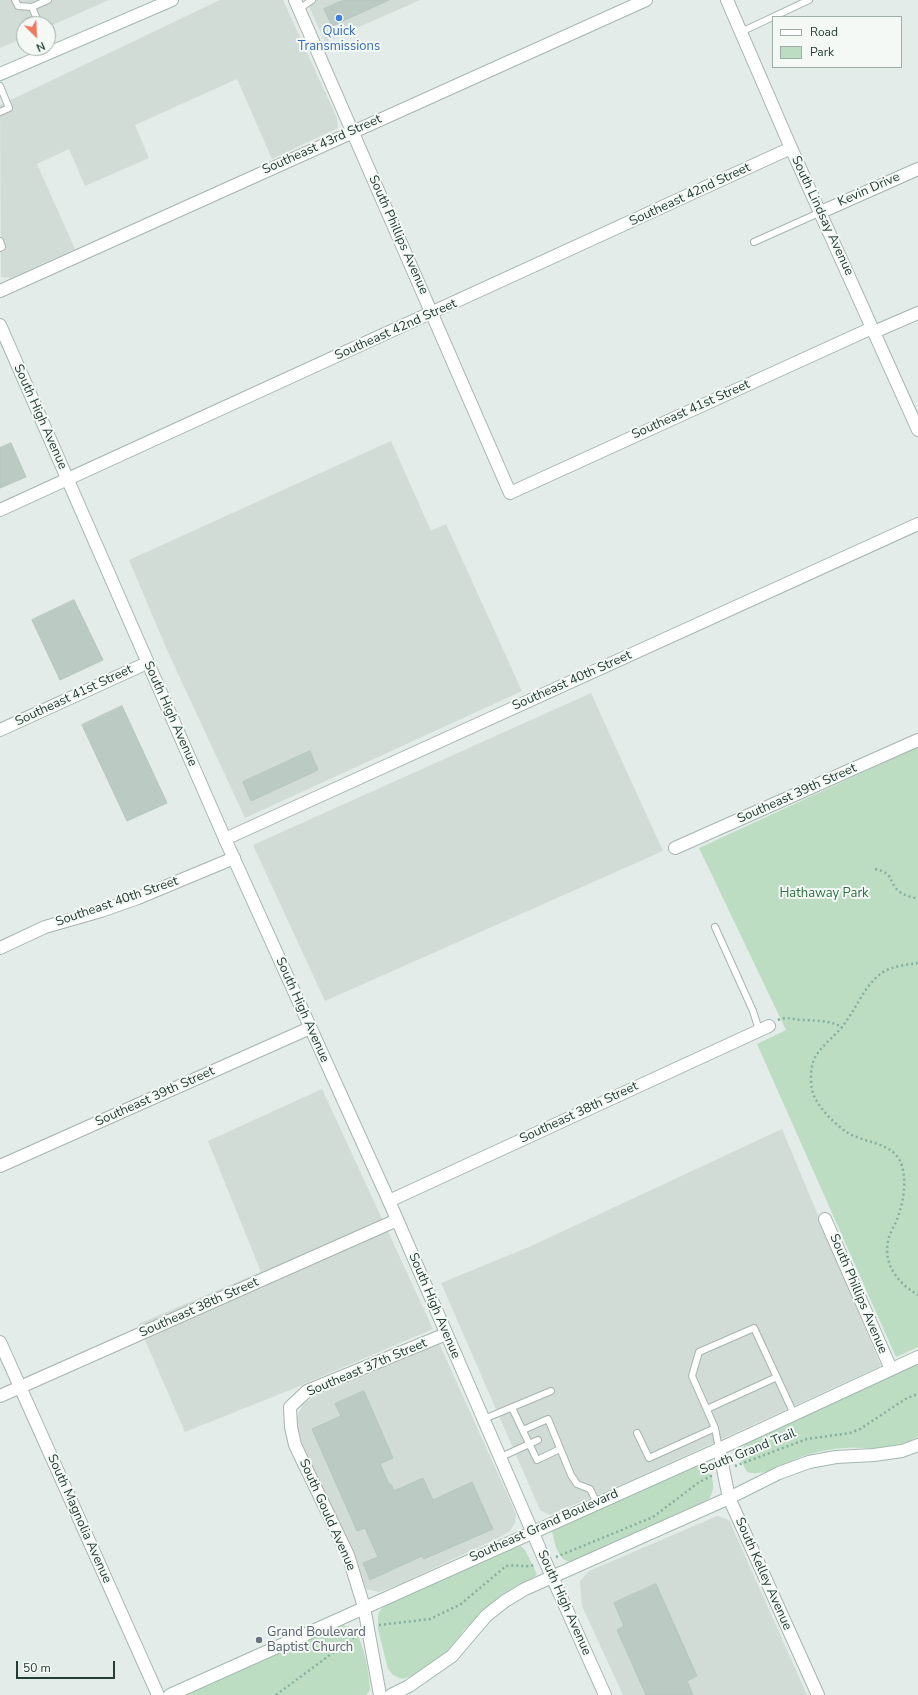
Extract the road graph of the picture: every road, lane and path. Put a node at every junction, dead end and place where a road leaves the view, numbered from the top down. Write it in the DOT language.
graph roads {
  1 [pos="15,0"];
  2 [pos="48,0"];
  3 [pos="172,0"];
  4 [pos="312,0"];
  5 [pos="646,0"];
  6 [pos="727,0"];
  7 [pos="809,0"];
  8 [pos="297,5"];
  9 [pos="32,7"];
  10 [pos="36,16"];
  11 [pos="774,16"];
  12 [pos="772,17"];
  13 [pos="740,32"];
  14 [pos="56,46"];
  15 [pos="35,56"];
  16 [pos="0,74"];
  17 [pos="0,86"];
  18 [pos="0,112"];
  19 [pos="353,131"];
  20 [pos="791,148"];
  21 [pos="918,169"];
  22 [pos="821,212"];
  23 [pos="0,241"];
  24 [pos="754,242"];
  25 [pos="0,248"];
  26 [pos="0,291"];
  27 [pos="918,312"];
  28 [pos="432,313"];
  29 [pos="0,325"];
  30 [pos="873,330"];
  31 [pos="918,430"];
  32 [pos="67,479"];
  33 [pos="510,493"];
  34 [pos="0,510"];
  35 [pos="918,524"];
  36 [pos="147,663"];
  37 [pos="0,730"];
  38 [pos="918,740"];
  39 [pos="225,839"];
  40 [pos="675,848"];
  41 [pos="234,858"];
  42 [pos="875,869"];
  43 [pos="918,899"];
  44 [pos="715,928"];
  45 [pos="0,948"];
  46 [pos="918,963"];
  47 [pos="842,1027"];
  48 [pos="310,1028"];
  49 [pos="764,1028"];
  50 [pos="0,1166"];
  51 [pos="389,1201"];
  52 [pos="825,1219"];
  53 [pos="397,1220"];
  54 [pos="918,1295"];
  55 [pos="446,1334"];
  56 [pos="0,1342"];
  57 [pos="918,1356"];
  58 [pos="891,1369"];
  59 [pos="777,1377"];
  60 [pos="20,1387"];
  61 [pos="551,1392"];
  62 [pos="918,1394"];
  63 [pos="0,1396"];
  64 [pos="290,1407"];
  65 [pos="512,1408"];
  66 [pos="707,1409"];
  67 [pos="794,1414"];
  68 [pos="484,1419"];
  69 [pos="715,1428"];
  70 [pos="524,1430"];
  71 [pos="637,1433"];
  72 [pos="538,1440"];
  73 [pos="530,1444"];
  74 [pos="918,1446"];
  75 [pos="560,1449"];
  76 [pos="719,1449"];
  77 [pos="501,1457"];
  78 [pos="724,1470"];
  79 [pos="729,1498"];
  80 [pos="598,1503"];
  81 [pos="533,1531"];
  82 [pos="545,1561"];
  83 [pos="553,1576"];
  84 [pos="364,1607"];
  85 [pos="368,1628"];
  86 [pos="158,1695"];
  87 [pos="170,1695"];
  88 [pos="276,1695"];
  89 [pos="380,1695"];
  90 [pos="390,1695"];
  91 [pos="605,1695"];
  92 [pos="818,1695"];
  1 -- 9 [label="lane"];
  2 -- 9 [label="lane"];
  3 -- 14 [label="street"];
  4 -- 8 [label="lane"];
  5 -- 19 [label="street, Southeast 43rd Street"];
  6 -- 13 [label="street, South Lindsay Avenue"];
  7 -- 11 [label="lane"];
  8 -- 19 [label="street, South Phillips Avenue"];
  9 -- 10 [label="lane"];
  12 -- 13 [label="lane"];
  13 -- 20 [label="street, South Lindsay Avenue"];
  15 -- 16 [label="street"];
  17 -- 18 [label="lane"];
  19 -- 26 [label="street, Southeast 43rd Street"];
  19 -- 28 [label="street, South Phillips Avenue"];
  20 -- 22 [label="street, South Lindsay Avenue"];
  20 -- 28 [label="street, Southeast 42nd Street"];
  21 -- 22 [label="street, Kevin Drive"];
  22 -- 24 [label="lane"];
  22 -- 30 [label="street, South Lindsay Avenue"];
  23 -- 25 [label="lane"];
  27 -- 30 [label="street, Southeast 41st Street"];
  28 -- 32 [label="street, Southeast 42nd Street"];
  28 -- 33 [label="street, South Phillips Avenue"];
  29 -- 32 [label="street, South High Avenue"];
  30 -- 31 [label="street, South Lindsay Avenue"];
  30 -- 33 [label="street, Southeast 41st Street"];
  32 -- 34 [label="street, Southeast 42nd Street"];
  32 -- 36 [label="street, South High Avenue"];
  35 -- 39 [label="street, Southeast 40th Street"];
  36 -- 37 [label="street, Southeast 41st Street"];
  36 -- 39 [label="street, South High Avenue"];
  38 -- 40 [label="street, Southeast 39th Street"];
  39 -- 41 [label="street, South High Avenue"];
  41 -- 45 [label="street, Southeast 40th Street"];
  41 -- 48 [label="street, South High Avenue"];
  42 -- 43 [label="path"];
  44 -- 49 [label="lane"];
  46 -- 47 [label="path"];
  47 -- 49 [label="path"];
  47 -- 54 [label="path"];
  48 -- 50 [label="street, Southeast 39th Street"];
  48 -- 51 [label="street, South High Avenue"];
  49 -- 51 [label="street, Southeast 38th Street"];
  51 -- 53 [label="street, South High Avenue"];
  52 -- 58 [label="street, South Phillips Avenue"];
  53 -- 55 [label="street, South High Avenue"];
  53 -- 60 [label="street, Southeast 38th Street"];
  55 -- 64 [label="street, Southeast 37th Street"];
  55 -- 68 [label="street, South High Avenue"];
  56 -- 60 [label="street, South Magnolia Avenue"];
  57 -- 58 [label="street, Southeast Grand Boulevard"];
  58 -- 67 [label="street, Southeast Grand Boulevard"];
  59 -- 66 [label="lane"];
  59 -- 66 [label="lane"];
  59 -- 67 [label="lane"];
  60 -- 63 [label="street, Southeast 38th Street"];
  60 -- 86 [label="street, South Magnolia Avenue"];
  61 -- 65 [label="lane"];
  62 -- 78 [label="path, South Grand Trail"];
  64 -- 84 [label="street, South Gould Avenue"];
  65 -- 68 [label="lane"];
  65 -- 70 [label="lane"];
  66 -- 69 [label="lane"];
  67 -- 76 [label="street, Southeast Grand Boulevard"];
  68 -- 77 [label="street, South High Avenue"];
  69 -- 71 [label="lane"];
  69 -- 76 [label="lane"];
  70 -- 73 [label="lane"];
  70 -- 75 [label="lane"];
  72 -- 73 [label="lane"];
  73 -- 75 [label="lane"];
  73 -- 77 [label="lane"];
  74 -- 79 [label="street"];
  75 -- 80 [label="lane"];
  76 -- 78 [label="street, South Kelley Avenue"];
  76 -- 80 [label="street, Southeast Grand Boulevard"];
  77 -- 81 [label="street, South High Avenue"];
  78 -- 79 [label="street, South Kelley Avenue"];
  78 -- 82 [label="path, South Grand Trail"];
  79 -- 83 [label="street"];
  79 -- 92 [label="street, South Kelley Avenue"];
  80 -- 81 [label="street, Southeast Grand Boulevard"];
  81 -- 82 [label="street, South High Avenue"];
  81 -- 84 [label="street, Southeast Grand Boulevard"];
  82 -- 83 [label="street, South High Avenue"];
  82 -- 85 [label="path, South Grand Trail"];
  83 -- 90 [label="street"];
  83 -- 91 [label="street, South High Avenue"];
  84 -- 85 [label="street, South Gould Avenue"];
  84 -- 87 [label="street, Southeast Grand Boulevard"];
  85 -- 88 [label="path, South Grand Trail"];
  85 -- 89 [label="street, South Gould Avenue"];
}
